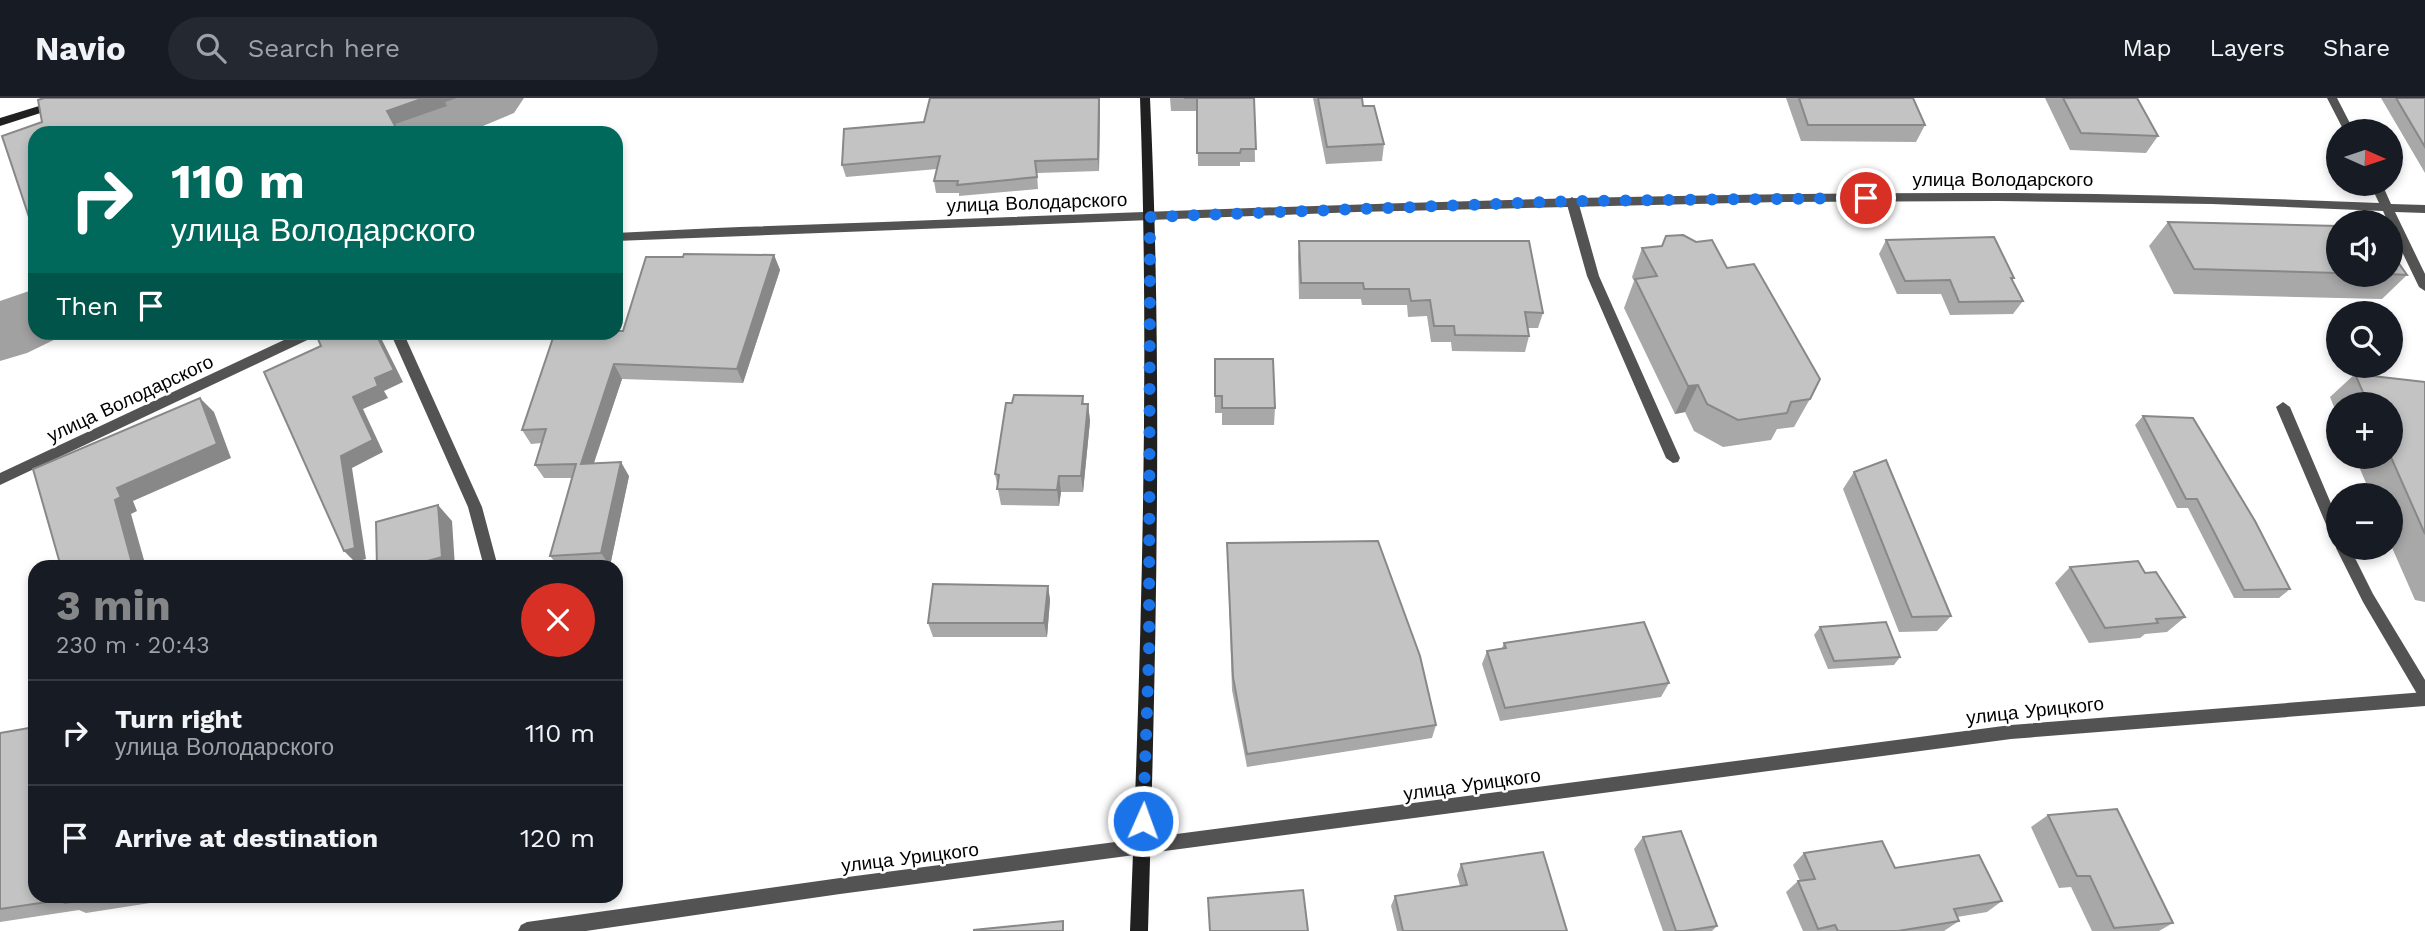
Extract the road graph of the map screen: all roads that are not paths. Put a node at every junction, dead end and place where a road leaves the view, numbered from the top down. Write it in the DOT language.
graph roads {
  1 [pos="77,98"];
  2 [pos="1145,98"];
  3 [pos="2332,98"];
  4 [pos="2343,119"];
  5 [pos="0,122"];
  6 [pos="2382,196"];
  7 [pos="1572,201"];
  8 [pos="2388,207"];
  9 [pos="2425,209"];
  10 [pos="1150,217"];
  11 [pos="623,237"];
  12 [pos="2425,287"];
  13 [pos="297,340"];
  14 [pos="400,340"];
  15 [pos="2283,407"];
  16 [pos="1673,458"];
  17 [pos="0,479"];
  18 [pos="2326,508"];
  19 [pos="489,560"];
  20 [pos="2349,560"];
  21 [pos="2425,697"];
  22 [pos="1142,849"];
  23 [pos="527,931"];
  24 [pos="1139,931"];
  1 -- 5 [label="main road"];
  2 -- 10 [label="main road"];
  3 -- 4 [label="street"];
  6 -- 8 [label="street"];
  7 -- 8 [label="street, улица Володарского"];
  7 -- 10 [label="street, улица Володарского"];
  7 -- 16 [label="street"];
  8 -- 9 [label="street, улица Володарского"];
  8 -- 12 [label="street"];
  10 -- 11 [label="street, улица Володарского"];
  10 -- 22 [label="main road"];
  13 -- 17 [label="street, улица Володарского"];
  14 -- 19 [label="street"];
  15 -- 18 [label="street"];
  20 -- 21 [label="street"];
  21 -- 22 [label="street, улица Урицкого"];
  22 -- 23 [label="street, улица Урицкого"];
  22 -- 24 [label="main road"];
}
